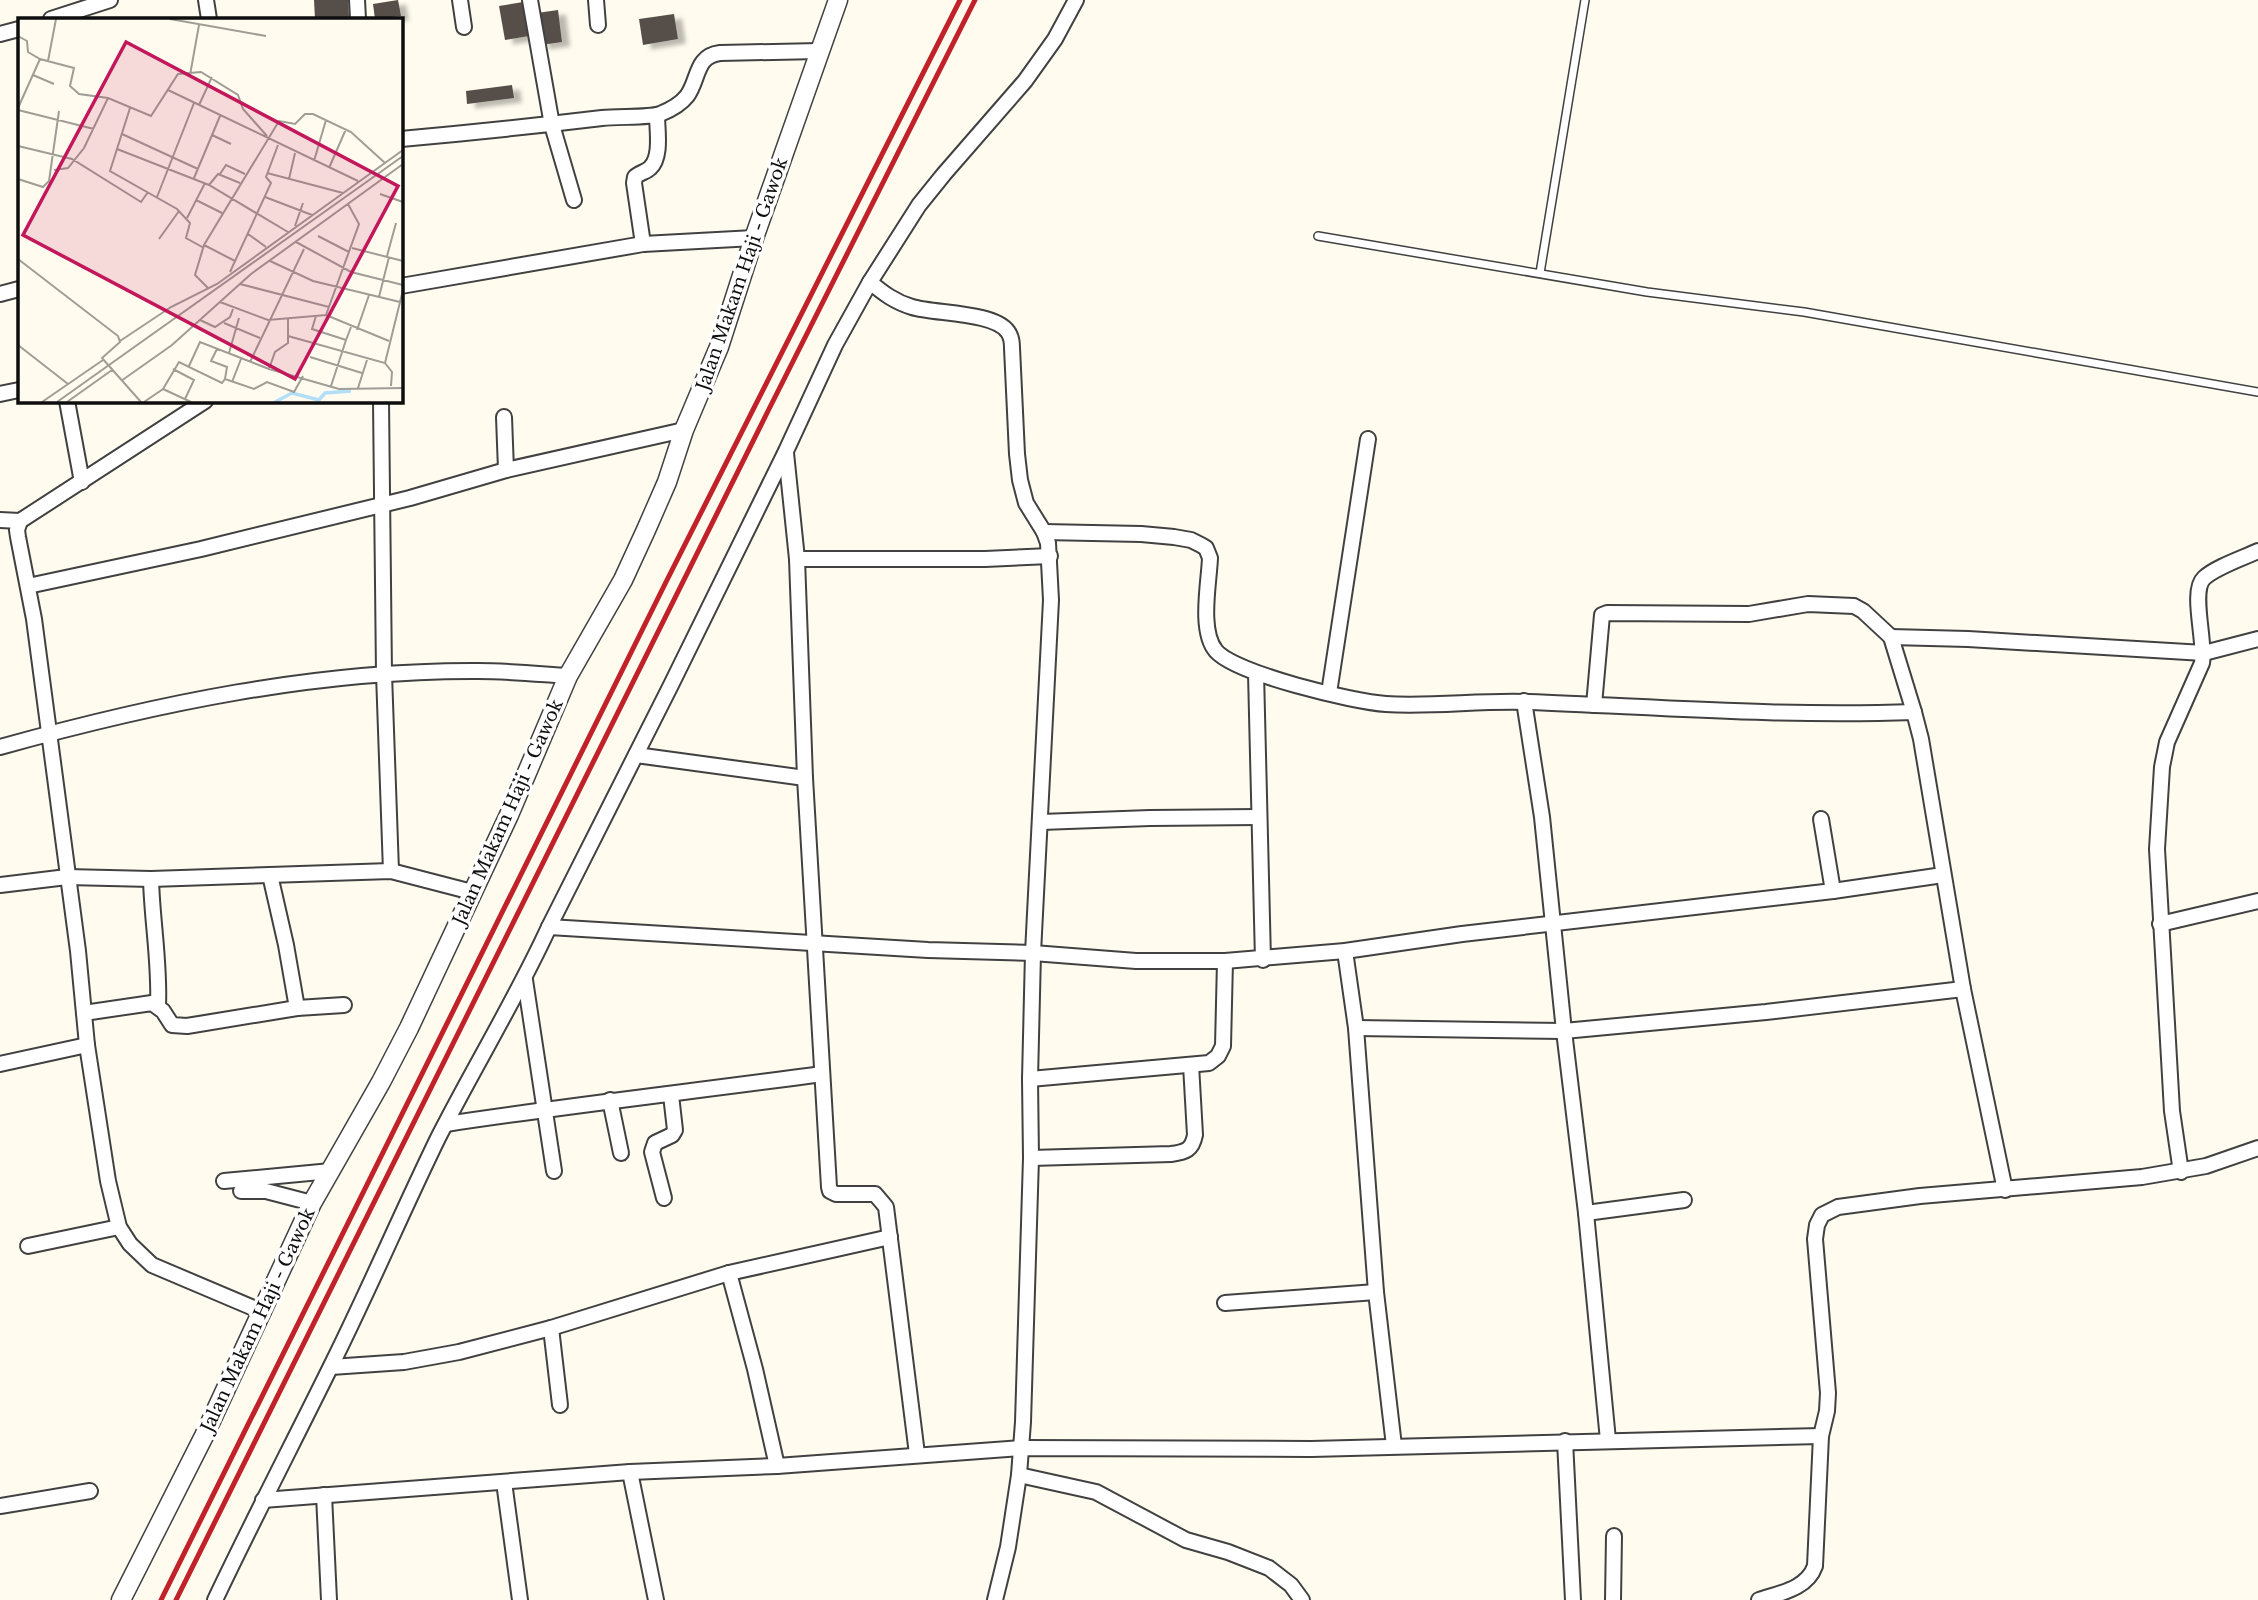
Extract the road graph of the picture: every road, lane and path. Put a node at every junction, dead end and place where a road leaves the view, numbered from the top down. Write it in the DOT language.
graph roads {
  1 [pos="110,0"];
  2 [pos="206,0"];
  3 [pos="357,0"];
  4 [pos="460,0"];
  5 [pos="530,0"];
  6 [pos="596,0"];
  7 [pos="838,0"];
  8 [pos="1076,0"];
  9 [pos="1586,0"];
  10 [pos="54,18"];
  11 [pos="209,18"];
  12 [pos="358,18"];
  13 [pos="598,25"];
  14 [pos="464,27"];
  15 [pos="18,29"];
  16 [pos="0,34"];
  17 [pos="819,51"];
  18 [pos="657,115"];
  19 [pos="552,125"];
  20 [pos="402,139"];
  21 [pos="574,200"];
  22 [pos="1318,236"];
  23 [pos="754,238"];
  24 [pos="643,244"];
  25 [pos="1540,273"];
  26 [pos="870,282"];
  27 [pos="402,286"];
  28 [pos="18,289"];
  29 [pos="0,294"];
  30 [pos="18,390"];
  31 [pos="2258,392"];
  32 [pos="0,394"];
  33 [pos="67,402"];
  34 [pos="203,402"];
  35 [pos="381,402"];
  36 [pos="504,417"];
  37 [pos="684,429"];
  38 [pos="1368,439"];
  39 [pos="786,452"];
  40 [pos="506,470"];
  41 [pos="82,482"];
  42 [pos="382,505"];
  43 [pos="0,520"];
  44 [pos="20,521"];
  45 [pos="1044,531"];
  46 [pos="2258,551"];
  47 [pos="1049,556"];
  48 [pos="797,559"];
  49 [pos="28,586"];
  50 [pos="1891,637"];
  51 [pos="2258,639"];
  52 [pos="2204,653"];
  53 [pos="1256,673"];
  54 [pos="384,674"];
  55 [pos="568,676"];
  56 [pos="1329,693"];
  57 [pos="1524,701"];
  58 [pos="1594,705"];
  59 [pos="1914,712"];
  60 [pos="48,733"];
  61 [pos="0,747"];
  62 [pos="636,755"];
  63 [pos="805,778"];
  64 [pos="1258,817"];
  65 [pos="1821,819"];
  66 [pos="1041,822"];
  67 [pos="391,871"];
  68 [pos="270,874"];
  69 [pos="1943,875"];
  70 [pos="68,877"];
  71 [pos="151,879"];
  72 [pos="0,885"];
  73 [pos="1833,891"];
  74 [pos="472,892"];
  75 [pos="2258,901"];
  76 [pos="1554,924"];
  77 [pos="2160,924"];
  78 [pos="549,927"];
  79 [pos="817,943"];
  80 [pos="1345,951"];
  81 [pos="1033,953"];
  82 [pos="1262,960"];
  83 [pos="1225,961"];
  84 [pos="524,980"];
  85 [pos="1963,989"];
  86 [pos="344,1005"];
  87 [pos="158,1006"];
  88 [pos="297,1008"];
  89 [pos="84,1013"];
  90 [pos="1356,1028"];
  91 [pos="1563,1031"];
  92 [pos="87,1045"];
  93 [pos="0,1064"];
  94 [pos="1191,1066"];
  95 [pos="822,1074"];
  96 [pos="1030,1079"];
  97 [pos="671,1095"];
  98 [pos="610,1100"];
  99 [pos="544,1109"];
  100 [pos="446,1124"];
  101 [pos="2258,1148"];
  102 [pos="621,1153"];
  103 [pos="1031,1158"];
  104 [pos="331,1171"];
  105 [pos="554,1171"];
  106 [pos="2181,1172"];
  107 [pos="225,1181"];
  108 [pos="2005,1190"];
  109 [pos="241,1191"];
  110 [pos="664,1198"];
  111 [pos="1685,1200"];
  112 [pos="312,1203"];
  113 [pos="1586,1213"];
  114 [pos="119,1227"];
  115 [pos="890,1237"];
  116 [pos="27,1245"];
  117 [pos="729,1273"];
  118 [pos="1376,1292"];
  119 [pos="1224,1303"];
  120 [pos="262,1312"];
  121 [pos="551,1328"];
  122 [pos="331,1367"];
  123 [pos="560,1405"];
  124 [pos="1821,1436"];
  125 [pos="1608,1440"];
  126 [pos="1565,1441"];
  127 [pos="1394,1446"];
  128 [pos="1020,1448"];
  129 [pos="918,1454"];
  130 [pos="777,1465"];
  131 [pos="630,1472"];
  132 [pos="1019,1475"];
  133 [pos="504,1482"];
  134 [pos="90,1490"];
  135 [pos="324,1496"];
  136 [pos="263,1500"];
  137 [pos="0,1506"];
  138 [pos="1614,1535"];
  139 [pos="121,1600"];
  140 [pos="215,1600"];
  141 [pos="328,1600"];
  142 [pos="520,1600"];
  143 [pos="656,1600"];
  144 [pos="995,1600"];
  145 [pos="1302,1600"];
  146 [pos="1573,1600"];
  147 [pos="1613,1600"];
  148 [pos="1759,1600"];
  1 -- 10 [label="street"];
  2 -- 11 [label="street"];
  3 -- 12 [label="street"];
  4 -- 14 [label="street"];
  5 -- 19 [label="street"];
  6 -- 13 [label="street"];
  7 -- 17 [label="street, Jalan Makam Haji - Gawok"];
  8 -- 26 [label="street"];
  9 -- 25 [label="lane"];
  15 -- 16 [label="street"];
  17 -- 18 [label="street"];
  17 -- 23 [label="street, Jalan Makam Haji - Gawok"];
  18 -- 19 [label="street"];
  18 -- 24 [label="street"];
  19 -- 20 [label="street"];
  19 -- 21 [label="street"];
  22 -- 25 [label="lane"];
  23 -- 24 [label="street"];
  23 -- 37 [label="street, Jalan Makam Haji - Gawok"];
  24 -- 27 [label="street"];
  25 -- 31 [label="lane"];
  26 -- 39 [label="street"];
  26 -- 45 [label="street"];
  28 -- 29 [label="street"];
  30 -- 32 [label="street"];
  33 -- 41 [label="street"];
  34 -- 41 [label="street"];
  35 -- 42 [label="street"];
  36 -- 40 [label="street"];
  37 -- 40 [label="street"];
  37 -- 55 [label="street, Jalan Makam Haji - Gawok"];
  38 -- 56 [label="street"];
  39 -- 48 [label="street"];
  39 -- 62 [label="street"];
  40 -- 42 [label="street"];
  41 -- 44 [label="street"];
  42 -- 49 [label="street"];
  42 -- 54 [label="street"];
  43 -- 44 [label="street"];
  44 -- 49 [label="street"];
  45 -- 47 [label="street"];
  45 -- 53 [label="street"];
  46 -- 52 [label="street"];
  47 -- 48 [label="street"];
  47 -- 66 [label="street"];
  48 -- 63 [label="street"];
  49 -- 60 [label="street"];
  50 -- 52 [label="street"];
  50 -- 58 [label="street"];
  50 -- 59 [label="street"];
  51 -- 52 [label="street"];
  52 -- 77 [label="street"];
  53 -- 56 [label="street"];
  53 -- 64 [label="street"];
  54 -- 55 [label="street"];
  54 -- 60 [label="street"];
  54 -- 67 [label="street"];
  55 -- 74 [label="street, Jalan Makam Haji - Gawok"];
  56 -- 57 [label="street"];
  57 -- 58 [label="street"];
  57 -- 76 [label="street"];
  58 -- 59 [label="street"];
  59 -- 69 [label="street"];
  60 -- 61 [label="street"];
  60 -- 70 [label="street"];
  62 -- 63 [label="street"];
  62 -- 78 [label="street"];
  63 -- 79 [label="street"];
  64 -- 66 [label="street"];
  64 -- 82 [label="street"];
  65 -- 73 [label="street"];
  66 -- 81 [label="street"];
  67 -- 68 [label="street"];
  67 -- 74 [label="street"];
  68 -- 71 [label="street"];
  68 -- 88 [label="street"];
  69 -- 73 [label="street"];
  69 -- 85 [label="street"];
  70 -- 71 [label="street"];
  70 -- 72 [label="street"];
  70 -- 89 [label="street"];
  71 -- 87 [label="street"];
  73 -- 76 [label="street"];
  74 -- 104 [label="street, Jalan Makam Haji - Gawok"];
  75 -- 77 [label="street"];
  76 -- 80 [label="street"];
  76 -- 91 [label="street"];
  77 -- 106 [label="street"];
  78 -- 79 [label="street"];
  78 -- 84 [label="street"];
  79 -- 81 [label="street"];
  79 -- 95 [label="street"];
  80 -- 82 [label="street"];
  80 -- 90 [label="street"];
  81 -- 83 [label="street"];
  81 -- 96 [label="street"];
  82 -- 83 [label="street"];
  83 -- 94 [label="street"];
  84 -- 99 [label="street"];
  84 -- 100 [label="street"];
  85 -- 91 [label="street"];
  85 -- 108 [label="street"];
  86 -- 88 [label="street"];
  87 -- 88 [label="street"];
  87 -- 89 [label="street"];
  89 -- 92 [label="street"];
  90 -- 91 [label="street"];
  90 -- 118 [label="street"];
  91 -- 113 [label="street"];
  92 -- 93 [label="street"];
  92 -- 114 [label="street"];
  94 -- 96 [label="street"];
  94 -- 103 [label="street"];
  95 -- 97 [label="street"];
  95 -- 115 [label="street"];
  96 -- 103 [label="street"];
  97 -- 98 [label="street"];
  97 -- 110 [label="street"];
  98 -- 99 [label="street"];
  98 -- 102 [label="street"];
  99 -- 100 [label="street"];
  99 -- 105 [label="street"];
  100 -- 122 [label="street"];
  101 -- 106 [label="street"];
  103 -- 128 [label="street"];
  104 -- 107 [label="street"];
  104 -- 112 [label="street, Jalan Makam Haji - Gawok"];
  106 -- 108 [label="street"];
  108 -- 124 [label="street"];
  109 -- 112 [label="street"];
  111 -- 113 [label="street"];
  112 -- 120 [label="street, Jalan Makam Haji - Gawok"];
  113 -- 125 [label="street"];
  114 -- 116 [label="street"];
  114 -- 120 [label="street"];
  115 -- 117 [label="street"];
  115 -- 129 [label="street"];
  117 -- 121 [label="street"];
  117 -- 130 [label="street"];
  118 -- 119 [label="street"];
  118 -- 127 [label="street"];
  120 -- 139 [label="street, Jalan Makam Haji - Gawok"];
  121 -- 122 [label="street"];
  121 -- 123 [label="street"];
  122 -- 136 [label="street"];
  124 -- 125 [label="street"];
  124 -- 148 [label="street"];
  125 -- 126 [label="street"];
  126 -- 127 [label="street"];
  126 -- 146 [label="street"];
  127 -- 128 [label="street"];
  128 -- 129 [label="street"];
  128 -- 132 [label="street"];
  129 -- 130 [label="street"];
  130 -- 131 [label="street"];
  131 -- 133 [label="street"];
  131 -- 143 [label="street"];
  132 -- 144 [label="street"];
  132 -- 145 [label="street"];
  133 -- 135 [label="street"];
  133 -- 142 [label="street"];
  134 -- 137 [label="street"];
  135 -- 136 [label="street"];
  135 -- 141 [label="street"];
  136 -- 140 [label="street"];
  138 -- 147 [label="street"];
}
